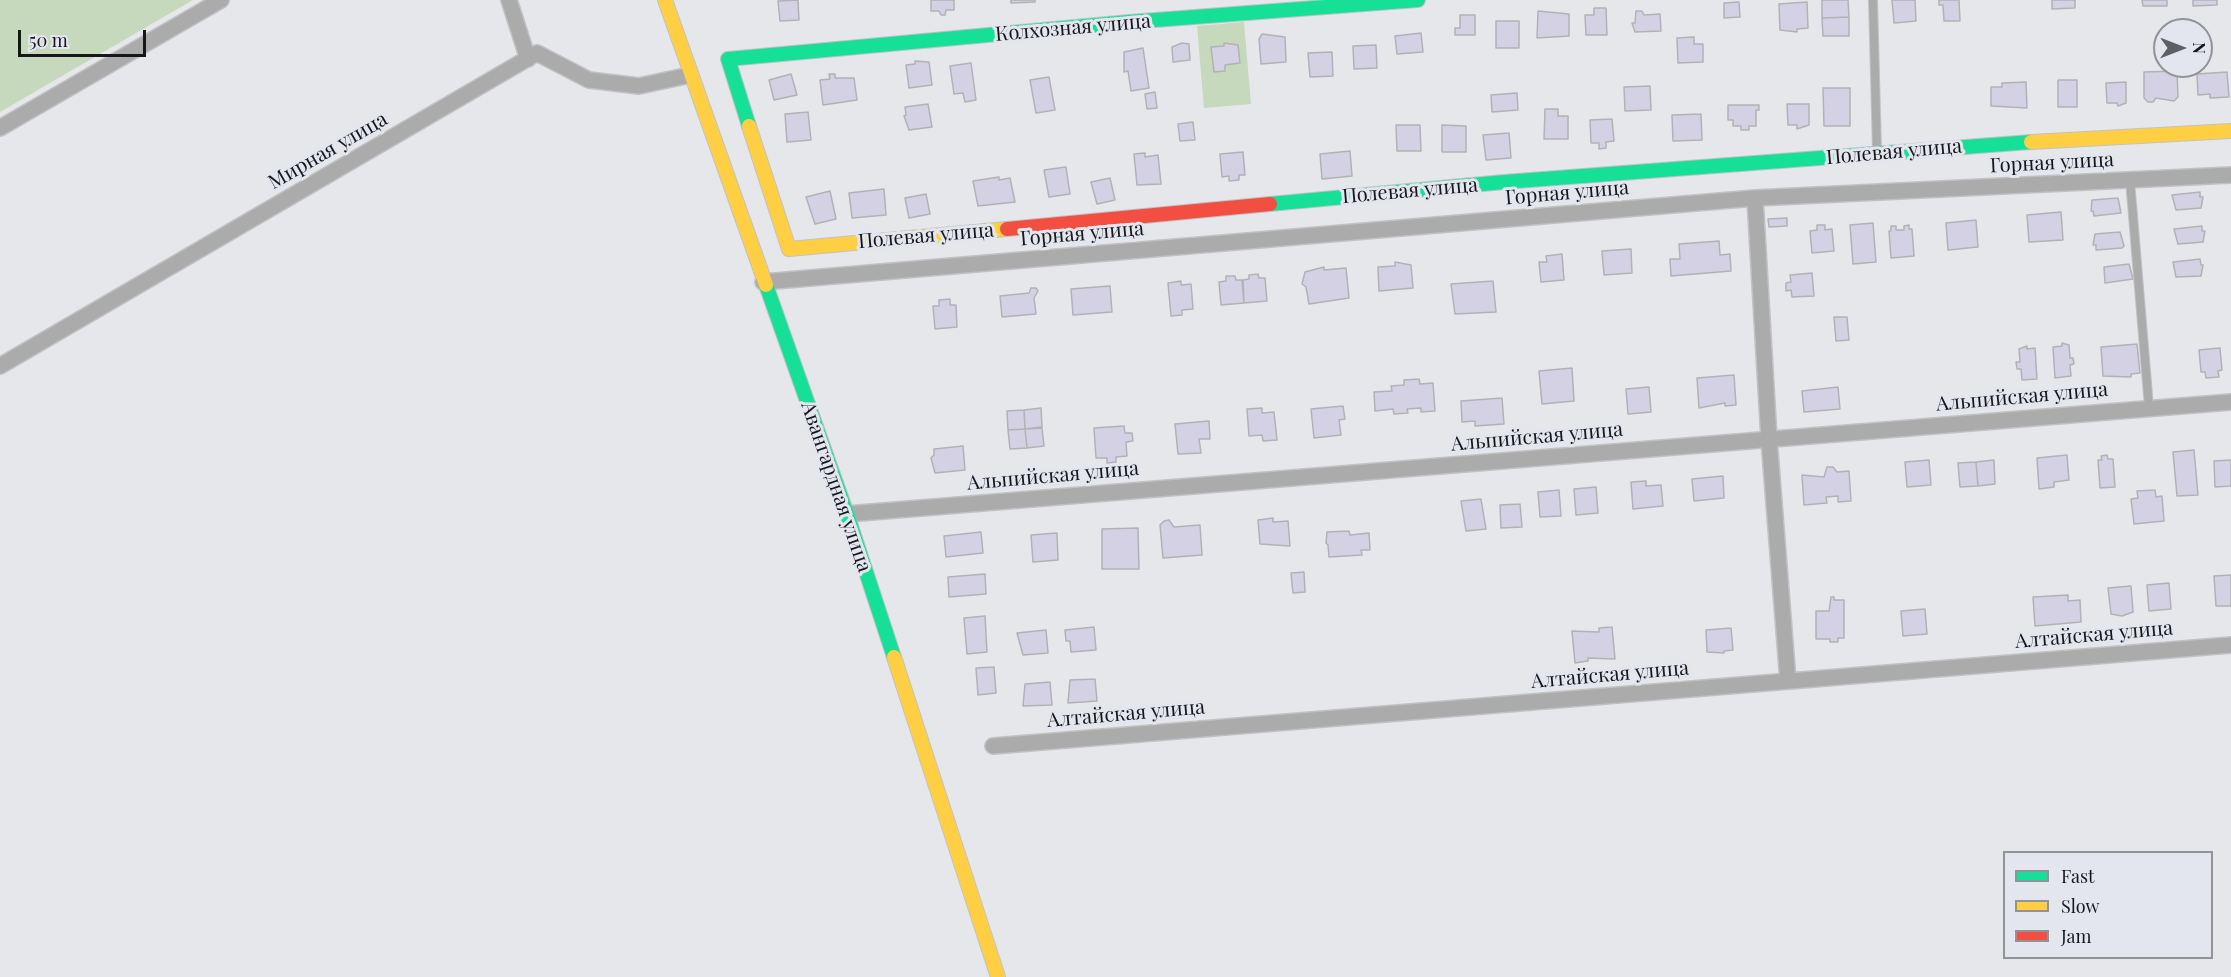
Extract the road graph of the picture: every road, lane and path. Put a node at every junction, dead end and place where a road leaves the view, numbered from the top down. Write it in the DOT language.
graph roads {
  1 [pos="221,0"];
  2 [pos="509,0"];
  3 [pos="665,0"];
  4 [pos="1418,0"];
  5 [pos="1873,0"];
  6 [pos="528,59"];
  7 [pos="728,59"];
  8 [pos="690,75"];
  9 [pos="0,128"];
  10 [pos="2231,131"];
  11 [pos="1877,154"];
  12 [pos="2231,175"];
  13 [pos="2130,180"];
  14 [pos="1755,198"];
  15 [pos="764,282"];
  16 [pos="0,366"];
  17 [pos="2231,402"];
  18 [pos="2149,407"];
  19 [pos="1769,439"];
  20 [pos="847,514"];
  21 [pos="2231,645"];
  22 [pos="1788,681"];
  23 [pos="993,746"];
  24 [pos="998,977"];
  1 -- 9 [label="street"];
  2 -- 6 [label="street"];
  3 -- 8 [label="street, Авангардная улица"];
  4 -- 7 [label="street, Колхозная улица"];
  5 -- 11 [label="lane"];
  6 -- 8 [label="street"];
  6 -- 16 [label="street, Мирная улица"];
  7 -- 11 [label="street, Полевая улица"];
  8 -- 15 [label="street, Авангардная улица"];
  10 -- 11 [label="street, Полевая улица"];
  12 -- 13 [label="street, Горная улица"];
  13 -- 14 [label="street, Горная улица"];
  13 -- 18 [label="lane"];
  14 -- 15 [label="street, Горная улица"];
  14 -- 19 [label="street"];
  15 -- 20 [label="street, Авангардная улица"];
  17 -- 18 [label="street, Альпийская улица"];
  18 -- 19 [label="street, Альпийская улица"];
  19 -- 20 [label="street, Альпийская улица"];
  19 -- 22 [label="street"];
  20 -- 24 [label="street, Авангардная улица"];
  21 -- 22 [label="street, Алтайская улица"];
  22 -- 23 [label="street, Алтайская улица"];
}
